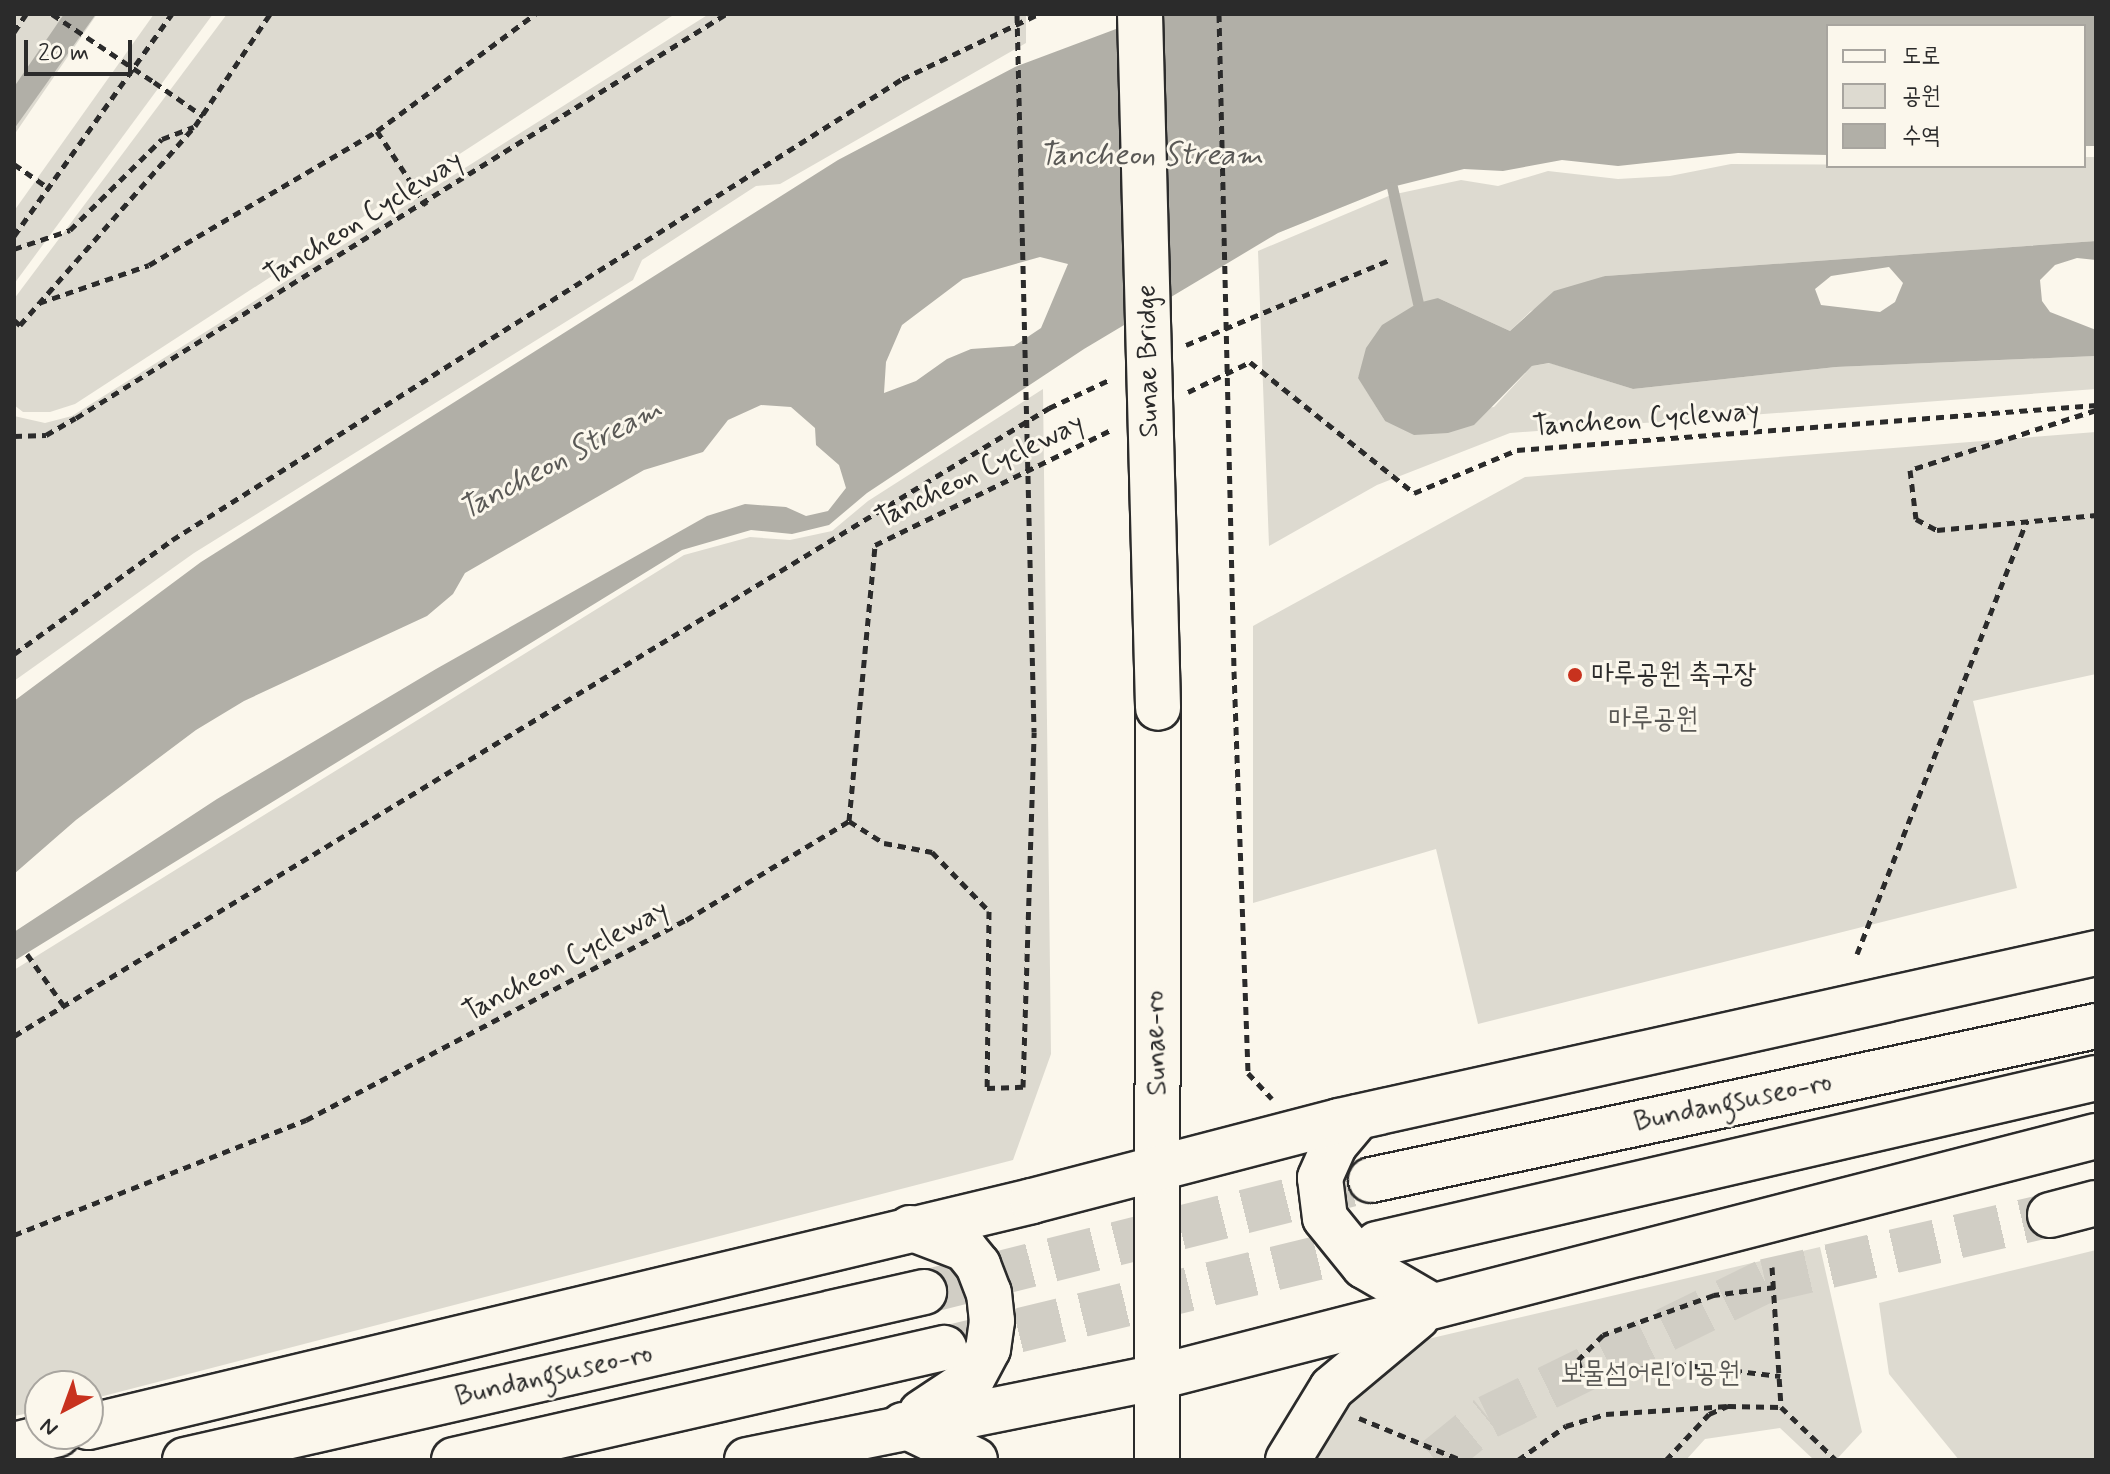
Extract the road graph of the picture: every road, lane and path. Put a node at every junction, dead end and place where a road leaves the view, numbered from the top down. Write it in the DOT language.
graph roads {
  1 [pos="26,14"];
  2 [pos="52,14"];
  3 [pos="172,14"];
  4 [pos="270,14"];
  5 [pos="535,14"];
  6 [pos="726,14"];
  7 [pos="1017,14"];
  8 [pos="1038,14"];
  9 [pos="1140,14"];
  10 [pos="1219,14"];
  11 [pos="14,32"];
  12 [pos="203,116"];
  13 [pos="195,126"];
  14 [pos="377,131"];
  15 [pos="14,164"];
  16 [pos="50,189"];
  17 [pos="426,205"];
  18 [pos="14,236"];
  19 [pos="14,249"];
  20 [pos="1392,259"];
  21 [pos="39,303"];
  22 [pos="14,320"];
  23 [pos="1174,351"];
  24 [pos="1119,376"];
  25 [pos="1181,396"];
  26 [pos="2096,408"];
  27 [pos="1125,423"];
  28 [pos="14,436"];
  29 [pos="2096,515"];
  30 [pos="2027,521"];
  31 [pos="14,654"];
  32 [pos="1158,708"];
  33 [pos="849,821"];
  34 [pos="2096,953"];
  35 [pos="27,954"];
  36 [pos="1857,954"];
  37 [pos="64,1006"];
  38 [pos="2096,1026"];
  39 [pos="14,1036"];
  40 [pos="2096,1078"];
  41 [pos="1273,1099"];
  42 [pos="1358,1117"];
  43 [pos="2096,1136"];
  44 [pos="1161,1165"];
  45 [pos="1371,1180"];
  46 [pos="2096,1203"];
  47 [pos="2050,1215"];
  48 [pos="910,1228"];
  49 [pos="14,1235"];
  50 [pos="1377,1244"];
  51 [pos="1772,1267"];
  52 [pos="1775,1287"];
  53 [pos="924,1292"];
  54 [pos="1431,1305"];
  55 [pos="944,1348"];
  56 [pos="1780,1376"];
  57 [pos="1158,1377"];
  58 [pos="1728,1406"];
  59 [pos="1781,1407"];
  60 [pos="1355,1416"];
  61 [pos="104,1423"];
  62 [pos="903,1425"];
  63 [pos="185,1460"];
  64 [pos="454,1460"];
  65 [pos="747,1460"];
  66 [pos="975,1460"];
  67 [pos="1157,1460"];
  68 [pos="1288,1460"];
  69 [pos="1461,1460"];
  70 [pos="1518,1460"];
  71 [pos="1666,1460"];
  72 [pos="1836,1460"];
  1 -- 11 [label="path"];
  2 -- 12 [label="path, bridge"];
  3 -- 16 [label="path"];
  4 -- 12 [label="path"];
  5 -- 14 [label="path"];
  6 -- 17 [label="path, Tancheon Cycleway"];
  7 -- 33 [label="path, bridge"];
  8 -- 31 [label="path"];
  9 -- 32 [label="main road, Sunae Bridge, bridge"];
  10 -- 41 [label="path, bridge"];
  12 -- 13 [label="path"];
  13 -- 19 [label="path"];
  13 -- 21 [label="path"];
  14 -- 17 [label="path"];
  14 -- 21 [label="path"];
  15 -- 16 [label="path"];
  16 -- 18 [label="path"];
  17 -- 28 [label="path, Tancheon Cycleway"];
  20 -- 23 [label="path"];
  21 -- 22 [label="path"];
  24 -- 37 [label="path"];
  25 -- 26 [label="path, Tancheon Cycleway"];
  26 -- 30 [label="path"];
  27 -- 33 [label="path, Tancheon Cycleway"];
  29 -- 30 [label="path"];
  30 -- 36 [label="path"];
  32 -- 44 [label="main road, Sunae-ro"];
  33 -- 49 [label="path, Tancheon Cycleway"];
  34 -- 42 [label="main road"];
  35 -- 37 [label="path"];
  37 -- 39 [label="path"];
  38 -- 45 [label="main road, Bundangsuseo-ro"];
  40 -- 50 [label="main road, Bundangsuseo-ro"];
  42 -- 44 [label="main road"];
  42 -- 54 [label="main road"];
  43 -- 54 [label="main road"];
  44 -- 48 [label="main road"];
  44 -- 57 [label="main road, Sunae-ro"];
  46 -- 47 [label="main road"];
  48 -- 61 [label="main road"];
  48 -- 62 [label="main road"];
  51 -- 52 [label="path"];
  52 -- 56 [label="path"];
  52 -- 56 [label="path"];
  53 -- 63 [label="main road, Bundangsuseo-ro"];
  54 -- 57 [label="main road"];
  54 -- 68 [label="main road"];
  55 -- 64 [label="main road"];
  56 -- 59 [label="path"];
  57 -- 62 [label="main road"];
  57 -- 67 [label="main road, Sunae-ro"];
  58 -- 59 [label="path"];
  58 -- 70 [label="path"];
  58 -- 71 [label="path"];
  59 -- 72 [label="path"];
  60 -- 69 [label="path"];
  62 -- 65 [label="main road"];
  62 -- 66 [label="main road"];
}
